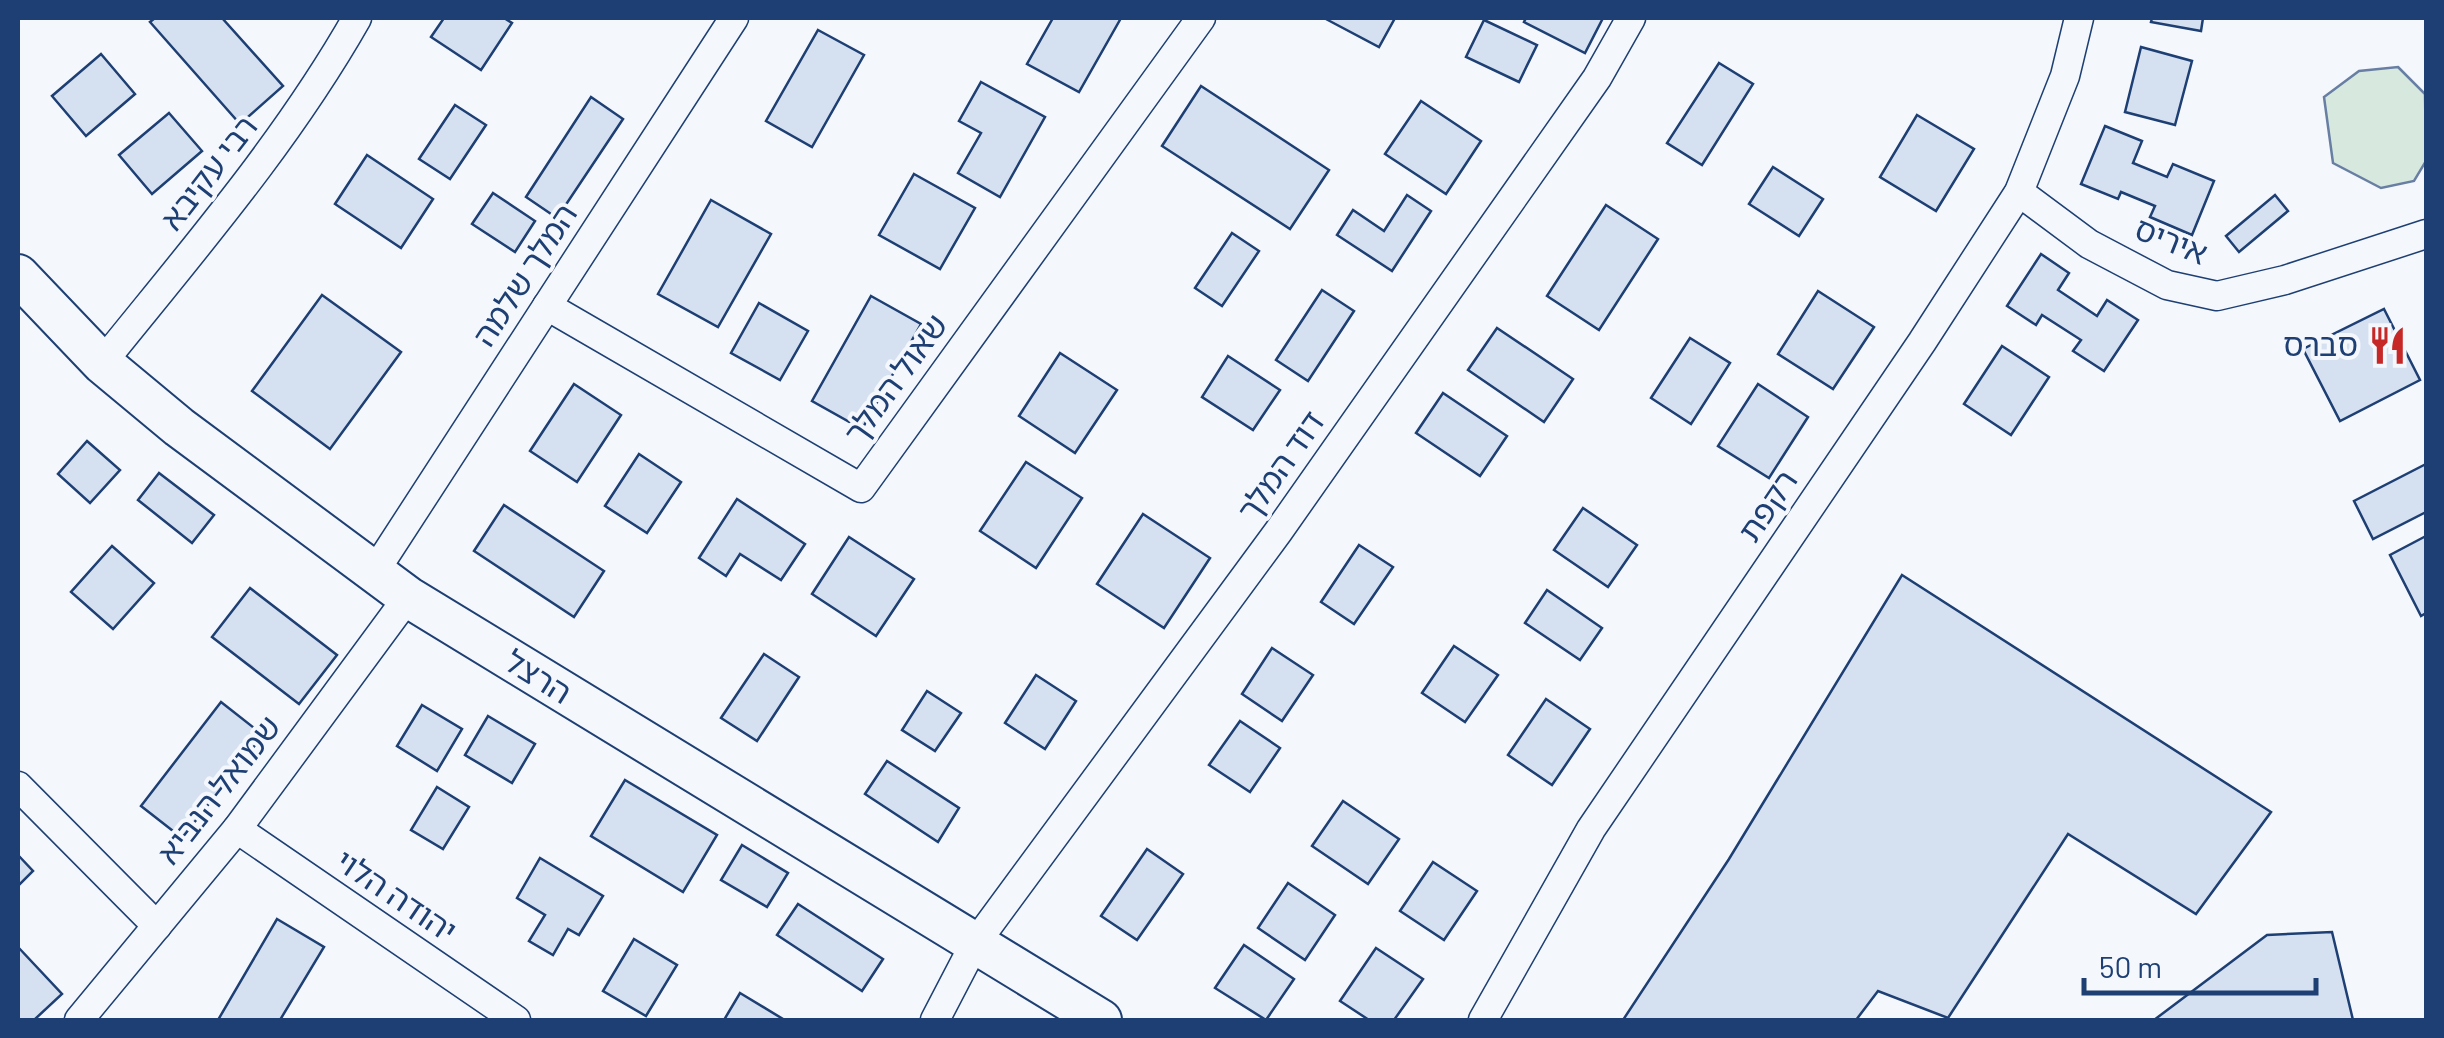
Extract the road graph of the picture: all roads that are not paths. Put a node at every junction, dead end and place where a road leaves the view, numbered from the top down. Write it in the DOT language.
graph roads {
  1 [pos="357,18"];
  2 [pos="734,18"];
  3 [pos="1201,18"];
  4 [pos="1631,18"];
  5 [pos="2078,18"];
  6 [pos="2019,192"];
  7 [pos="2426,234"];
  8 [pos="18,275"];
  9 [pos="547,306"];
  10 [pos="102,363"];
  11 [pos="374,571"];
  12 [pos="408,597"];
  13 [pos="18,786"];
  14 [pos="236,830"];
  15 [pos="157,926"];
  16 [pos="974,944"];
  17 [pos="79,1020"];
  18 [pos="516,1020"];
  19 [pos="935,1020"];
  20 [pos="1101,1020"];
  21 [pos="1483,1020"];
  1 -- 10 [label="street, רבי עקיבא"];
  2 -- 9 [label="street, המלך שלמה"];
  3 -- 9 [label="street, שאול המלך"];
  4 -- 16 [label="street, דוד המלך"];
  5 -- 6 [label="street, רקפת"];
  6 -- 7 [label="street, איריס"];
  6 -- 21 [label="street, רקפת"];
  8 -- 10 [label="street, הרצל"];
  9 -- 11 [label="street, המלך שלמה"];
  10 -- 11 [label="street, הרצל"];
  11 -- 12 [label="street, הרצל"];
  12 -- 14 [label="street, שמואל הנביא"];
  12 -- 16 [label="street, הרצל"];
  13 -- 15 [label="street"];
  14 -- 15 [label="street, שמואל הנביא"];
  14 -- 18 [label="street, יהודה הלוי"];
  15 -- 17 [label="street, שמואל הנביא"];
  16 -- 19 [label="street, דוד המלך"];
  16 -- 20 [label="street, הרצל"];
}
